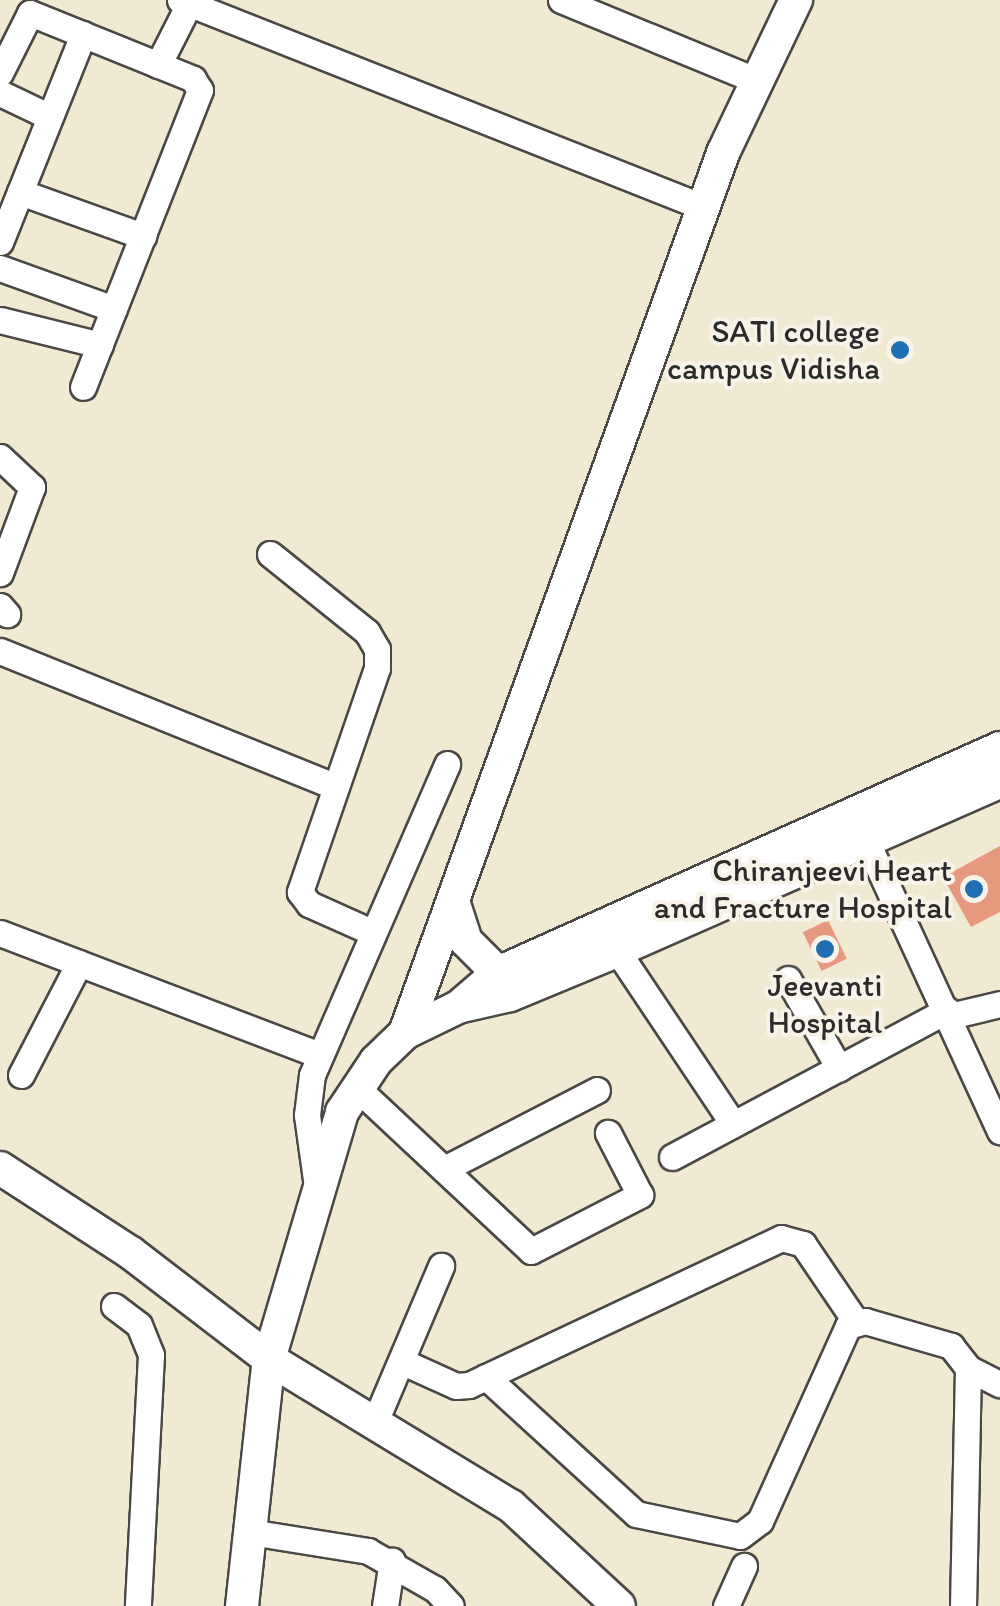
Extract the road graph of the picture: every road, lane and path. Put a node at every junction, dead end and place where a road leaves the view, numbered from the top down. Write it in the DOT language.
graph roads {
  1 [pos="560,0"];
  2 [pos="796,0"];
  3 [pos="184,2"];
  4 [pos="83,34"];
  5 [pos="158,64"];
  6 [pos="0,73"];
  7 [pos="755,80"];
  8 [pos="0,93"];
  9 [pos="50,117"];
  10 [pos="20,192"];
  11 [pos="703,207"];
  12 [pos="144,236"];
  13 [pos="0,242"];
  14 [pos="0,268"];
  15 [pos="114,309"];
  16 [pos="0,320"];
  17 [pos="100,344"];
  18 [pos="83,387"];
  19 [pos="0,457"];
  20 [pos="270,554"];
  21 [pos="0,573"];
  22 [pos="0,651"];
  23 [pos="1000,748"];
  24 [pos="448,764"];
  25 [pos="1000,782"];
  26 [pos="334,786"];
  27 [pos="852,812"];
  28 [pos="867,842"];
  29 [pos="453,901"];
  30 [pos="372,932"];
  31 [pos="0,933"];
  32 [pos="609,939"];
  33 [pos="79,964"];
  34 [pos="498,973"];
  35 [pos="788,979"];
  36 [pos="1000,1004"];
  37 [pos="458,1007"];
  38 [pos="949,1012"];
  39 [pos="405,1033"];
  40 [pos="319,1056"];
  41 [pos="838,1068"];
  42 [pos="21,1075"];
  43 [pos="356,1088"];
  44 [pos="597,1090"];
  45 [pos="733,1124"];
  46 [pos="1000,1131"];
  47 [pos="608,1133"];
  48 [pos="672,1157"];
  49 [pos="0,1168"];
  50 [pos="444,1169"];
  51 [pos="316,1186"];
  52 [pos="441,1266"];
  53 [pos="114,1306"];
  54 [pos="856,1322"];
  55 [pos="269,1359"];
  56 [pos="403,1362"];
  57 [pos="968,1368"];
  58 [pos="486,1377"];
  59 [pos="1000,1384"];
  60 [pos="374,1424"];
  61 [pos="250,1532"];
  62 [pos="392,1561"];
  63 [pos="744,1566"];
  64 [pos="138,1606"];
  65 [pos="242,1606"];
  66 [pos="385,1606"];
  67 [pos="451,1606"];
  68 [pos="619,1606"];
  69 [pos="726,1606"];
  70 [pos="963,1606"];
  1 -- 7 [label="street"];
  2 -- 7 [label="main road"];
  3 -- 5 [label="street"];
  3 -- 11 [label="street"];
  4 -- 5 [label="street"];
  4 -- 6 [label="street"];
  4 -- 9 [label="street"];
  5 -- 12 [label="street"];
  7 -- 11 [label="main road"];
  8 -- 9 [label="street"];
  9 -- 10 [label="street"];
  10 -- 12 [label="street"];
  10 -- 13 [label="street"];
  11 -- 29 [label="main road"];
  12 -- 15 [label="street"];
  14 -- 15 [label="street"];
  15 -- 17 [label="street"];
  16 -- 17 [label="street"];
  17 -- 18 [label="street"];
  19 -- 21 [label="street"];
  20 -- 26 [label="street"];
  22 -- 26 [label="street"];
  23 -- 27 [label="main road"];
  24 -- 30 [label="street"];
  25 -- 28 [label="main road"];
  26 -- 30 [label="street"];
  27 -- 28 [label="street"];
  27 -- 32 [label="main road"];
  28 -- 32 [label="main road"];
  28 -- 38 [label="street"];
  29 -- 34 [label="main road"];
  29 -- 39 [label="main road"];
  30 -- 40 [label="street"];
  31 -- 33 [label="street"];
  32 -- 34 [label="main road"];
  32 -- 37 [label="main road"];
  32 -- 45 [label="street"];
  33 -- 40 [label="street"];
  33 -- 42 [label="street"];
  34 -- 37 [label="main road"];
  35 -- 41 [label="street"];
  36 -- 38 [label="street"];
  37 -- 39 [label="main road"];
  38 -- 41 [label="street"];
  38 -- 46 [label="street"];
  39 -- 43 [label="main road"];
  40 -- 51 [label="street"];
  41 -- 45 [label="street"];
  43 -- 50 [label="street"];
  43 -- 51 [label="main road"];
  44 -- 50 [label="street"];
  45 -- 48 [label="street"];
  47 -- 50 [label="street"];
  49 -- 55 [label="main road"];
  51 -- 55 [label="main road"];
  52 -- 56 [label="street"];
  53 -- 64 [label="street"];
  54 -- 57 [label="street"];
  54 -- 58 [label="street"];
  54 -- 58 [label="street"];
  55 -- 60 [label="main road"];
  55 -- 61 [label="main road"];
  56 -- 58 [label="street"];
  56 -- 60 [label="street"];
  57 -- 59 [label="street"];
  57 -- 70 [label="street"];
  60 -- 68 [label="main road"];
  61 -- 62 [label="street"];
  61 -- 65 [label="main road"];
  62 -- 66 [label="street"];
  62 -- 67 [label="street"];
  63 -- 69 [label="street"];
}
